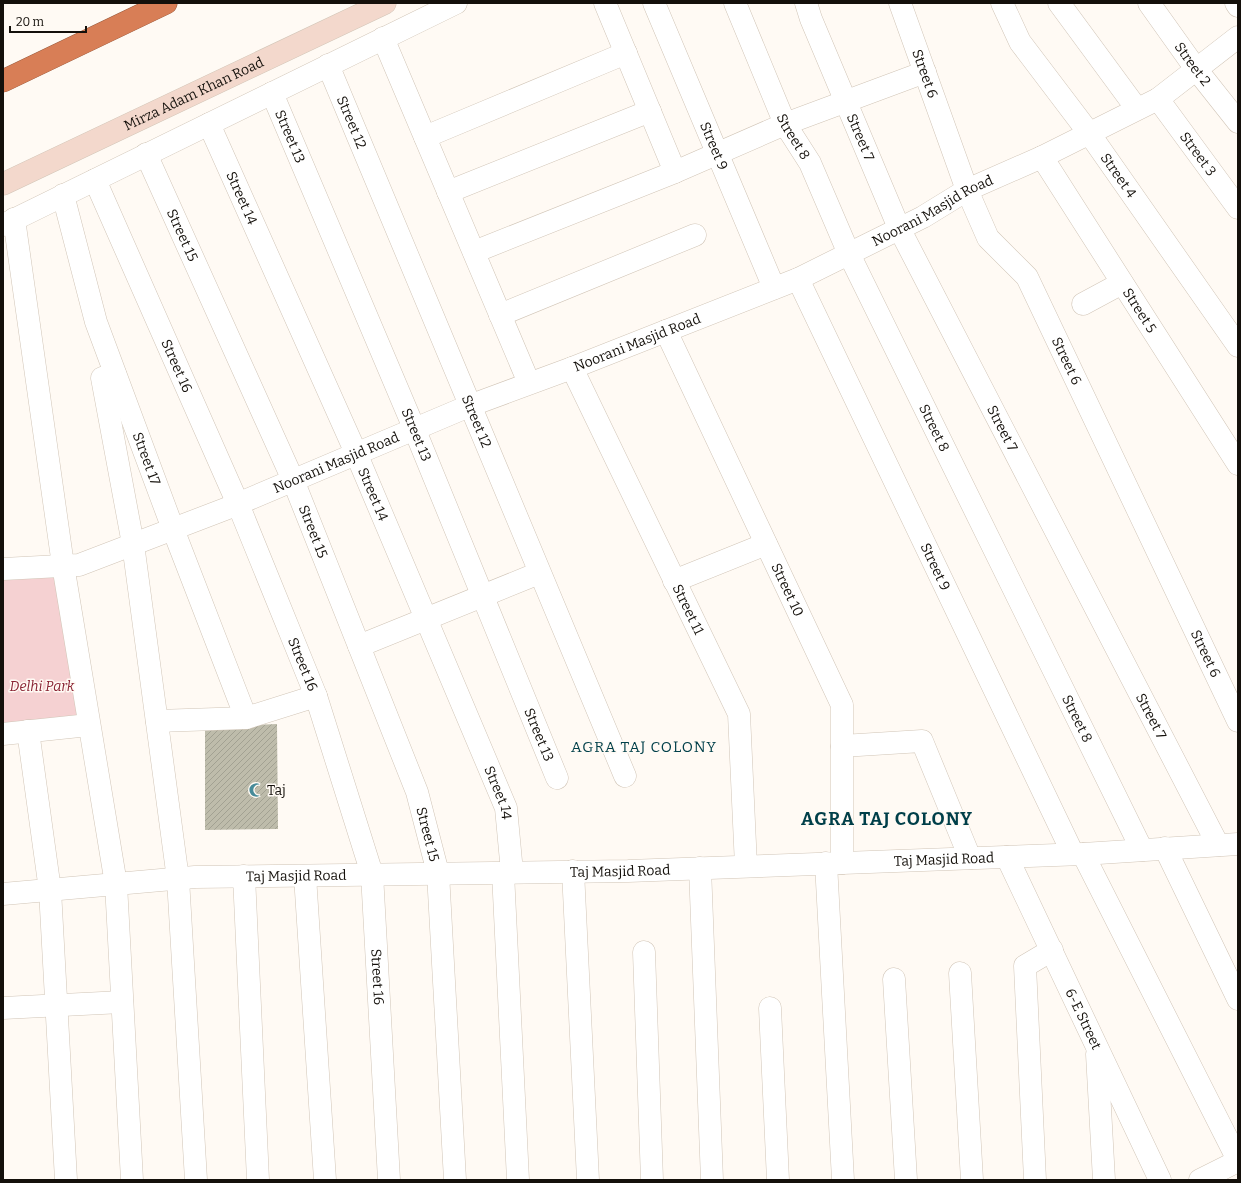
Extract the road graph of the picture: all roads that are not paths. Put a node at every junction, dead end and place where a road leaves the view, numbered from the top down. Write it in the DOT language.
graph roads {
  1 [pos="166,3"];
  2 [pos="385,3"];
  3 [pos="456,3"];
  4 [pos="605,3"];
  5 [pos="654,3"];
  6 [pos="735,3"];
  7 [pos="806,3"];
  8 [pos="900,3"];
  9 [pos="1002,3"];
  10 [pos="1060,3"];
  11 [pos="1149,3"];
  12 [pos="1236,3"];
  13 [pos="1238,6"];
  14 [pos="1238,37"];
  15 [pos="383,38"];
  16 [pos="626,53"];
  17 [pos="328,65"];
  18 [pos="1196,69"];
  19 [pos="925,72"];
  20 [pos="3,82"];
  21 [pos="272,93"];
  22 [pos="1158,99"];
  23 [pos="846,102"];
  24 [pos="1137,109"];
  25 [pos="650,111"];
  26 [pos="1238,122"];
  27 [pos="209,124"];
  28 [pos="785,124"];
  29 [pos="1089,133"];
  30 [pos="425,137"];
  31 [pos="717,153"];
  32 [pos="146,154"];
  33 [pos="1042,157"];
  34 [pos="675,172"];
  35 [pos="95,180"];
  36 [pos="3,184"];
  37 [pos="967,190"];
  38 [pos="448,192"];
  39 [pos="63,195"];
  40 [pos="1238,208"];
  41 [pos="9,222"];
  42 [pos="899,228"];
  43 [pos="695,235"];
  44 [pos="474,252"];
  45 [pos="849,254"];
  46 [pos="798,279"];
  47 [pos="1122,283"];
  48 [pos="774,288"];
  49 [pos="1083,304"];
  50 [pos="500,315"];
  51 [pos="666,331"];
  52 [pos="1238,346"];
  53 [pos="572,368"];
  54 [pos="115,374"];
  55 [pos="529,383"];
  56 [pos="469,406"];
  57 [pos="414,428"];
  58 [pos="356,453"];
  59 [pos="1238,464"];
  60 [pos="294,480"];
  61 [pos="238,504"];
  62 [pos="173,529"];
  63 [pos="133,544"];
  64 [pos="766,544"];
  65 [pos="63,565"];
  66 [pos="3,569"];
  67 [pos="539,573"];
  68 [pos="674,580"];
  69 [pos="482,596"];
  70 [pos="426,619"];
  71 [pos="359,646"];
  72 [pos="316,696"];
  73 [pos="246,718"];
  74 [pos="157,721"];
  75 [pos="1238,721"];
  76 [pos="90,725"];
  77 [pos="28,731"];
  78 [pos="3,734"];
  79 [pos="842,746"];
  80 [pos="625,776"];
  81 [pos="557,778"];
  82 [pos="1228,844"];
  83 [pos="1165,848"];
  84 [pos="1142,850"];
  85 [pos="1078,854"];
  86 [pos="1007,857"];
  87 [pos="970,858"];
  88 [pos="834,863"];
  89 [pos="746,866"];
  90 [pos="700,868"];
  91 [pos="573,871"];
  92 [pos="508,872"];
  93 [pos="438,873"];
  94 [pos="372,874"];
  95 [pos="244,876"];
  96 [pos="305,876"];
  97 [pos="178,879"];
  98 [pos="116,884"];
  99 [pos="50,890"];
  100 [pos="3,894"];
  101 [pos="1052,950"];
  102 [pos="644,952"];
  103 [pos="960,973"];
  104 [pos="894,979"];
  105 [pos="1238,999"];
  106 [pos="122,1002"];
  107 [pos="56,1005"];
  108 [pos="3,1008"];
  109 [pos="770,1008"];
  110 [pos="1096,1043"];
  111 [pos="1238,1160"];
  112 [pos="66,1180"];
  113 [pos="132,1180"];
  114 [pos="196,1180"];
  115 [pos="258,1180"];
  116 [pos="325,1180"];
  117 [pos="389,1180"];
  118 [pos="455,1180"];
  119 [pos="518,1180"];
  120 [pos="588,1180"];
  121 [pos="652,1180"];
  122 [pos="712,1180"];
  123 [pos="778,1180"];
  124 [pos="842,1180"];
  125 [pos="906,1180"];
  126 [pos="972,1180"];
  127 [pos="1035,1180"];
  128 [pos="1104,1180"];
  129 [pos="1160,1180"];
  130 [pos="1200,1180"];
  1 -- 20 [label="highway"];
  2 -- 36 [label="main road, Mirza Adam Khan Road"];
  3 -- 15 [label="street"];
  4 -- 16 [label="street"];
  5 -- 31 [label="street, Street 9"];
  6 -- 28 [label="street, Street 8"];
  7 -- 23 [label="street, Street 7"];
  8 -- 19 [label="street, Street 6"];
  9 -- 29 [label="street, Street 4"];
  10 -- 24 [label="street"];
  11 -- 18 [label="street, Street 2"];
  12 -- 13 [label="street"];
  14 -- 18 [label="street, Noorani Masjid Road"];
  15 -- 17 [label="street"];
  15 -- 30 [label="street"];
  16 -- 25 [label="street"];
  16 -- 30 [label="street"];
  17 -- 21 [label="street"];
  17 -- 56 [label="street, Street 12"];
  18 -- 22 [label="street, Noorani Masjid Road"];
  18 -- 26 [label="street, Street 2"];
  19 -- 23 [label="street"];
  19 -- 37 [label="street, Street 6"];
  21 -- 27 [label="street"];
  21 -- 57 [label="street, Street 13"];
  22 -- 24 [label="street, Noorani Masjid Road"];
  22 -- 40 [label="street, Street 3"];
  23 -- 28 [label="street"];
  23 -- 42 [label="street, Street 7"];
  24 -- 29 [label="street, Noorani Masjid Road"];
  25 -- 34 [label="street"];
  25 -- 38 [label="street"];
  27 -- 32 [label="street"];
  27 -- 58 [label="street, Street 14"];
  28 -- 31 [label="street"];
  28 -- 45 [label="street, Street 8"];
  29 -- 33 [label="street, Noorani Masjid Road"];
  29 -- 52 [label="street, Street 4"];
  30 -- 38 [label="street"];
  31 -- 34 [label="street"];
  31 -- 48 [label="street, Street 9"];
  32 -- 35 [label="street"];
  32 -- 60 [label="street, Street 15"];
  33 -- 37 [label="street, Noorani Masjid Road"];
  33 -- 47 [label="street, Street 5"];
  34 -- 44 [label="street"];
  35 -- 39 [label="street"];
  35 -- 61 [label="street, Street 16"];
  37 -- 42 [label="street, Noorani Masjid Road"];
  37 -- 75 [label="street, Street 6"];
  38 -- 44 [label="street"];
  39 -- 41 [label="street"];
  39 -- 54 [label="street, Street 17"];
  41 -- 65 [label="street"];
  42 -- 45 [label="street, Noorani Masjid Road"];
  42 -- 82 [label="street, Street 7"];
  43 -- 50 [label="street"];
  44 -- 50 [label="street"];
  45 -- 46 [label="street, Noorani Masjid Road"];
  45 -- 84 [label="street, Street 8"];
  46 -- 48 [label="street, Noorani Masjid Road"];
  46 -- 85 [label="street, Street 9"];
  47 -- 49 [label="street"];
  47 -- 59 [label="street, Street 5"];
  48 -- 51 [label="street, Noorani Masjid Road"];
  50 -- 55 [label="street"];
  51 -- 53 [label="street, Noorani Masjid Road"];
  51 -- 64 [label="street, Street 10"];
  53 -- 55 [label="street, Noorani Masjid Road"];
  53 -- 68 [label="street, Street 11"];
  54 -- 62 [label="street, Street 17"];
  54 -- 63 [label="street"];
  55 -- 56 [label="street, Noorani Masjid Road"];
  56 -- 57 [label="street, Noorani Masjid Road"];
  56 -- 67 [label="street, Street 12"];
  57 -- 58 [label="street, Noorani Masjid Road"];
  57 -- 69 [label="street, Street 13"];
  58 -- 60 [label="street, Noorani Masjid Road"];
  58 -- 70 [label="street, Street 14"];
  60 -- 61 [label="street, Noorani Masjid Road"];
  60 -- 71 [label="street, Street 15"];
  61 -- 62 [label="street, Noorani Masjid Road"];
  61 -- 72 [label="street, Street 16"];
  62 -- 63 [label="street, Noorani Masjid Road"];
  62 -- 73 [label="street, Street 17"];
  63 -- 65 [label="street, Noorani Masjid Road"];
  63 -- 74 [label="street"];
  64 -- 68 [label="street"];
  64 -- 79 [label="street, Street 10"];
  65 -- 66 [label="street, Noorani Masjid Road"];
  65 -- 76 [label="street"];
  67 -- 69 [label="street"];
  67 -- 80 [label="street, Street 12"];
  68 -- 89 [label="street, Street 11"];
  69 -- 70 [label="street"];
  69 -- 81 [label="street, Street 13"];
  70 -- 71 [label="street"];
  70 -- 92 [label="street, Street 14"];
  71 -- 93 [label="street, Street 15"];
  72 -- 73 [label="street"];
  72 -- 94 [label="street, Street 16"];
  73 -- 74 [label="street"];
  74 -- 97 [label="street"];
  76 -- 77 [label="street"];
  76 -- 98 [label="street"];
  77 -- 78 [label="street"];
  77 -- 99 [label="street"];
  79 -- 87 [label="street"];
  79 -- 88 [label="street, Street 10"];
  82 -- 83 [label="street, Taj Masjid Road"];
  83 -- 84 [label="street, Taj Masjid Road"];
  83 -- 105 [label="street"];
  84 -- 85 [label="street, Taj Masjid Road"];
  85 -- 86 [label="street, Taj Masjid Road"];
  85 -- 111 [label="street, Street 9"];
  86 -- 87 [label="street, Taj Masjid Road"];
  86 -- 101 [label="street, 6-E Street"];
  87 -- 88 [label="street, Taj Masjid Road"];
  88 -- 89 [label="street, Taj Masjid Road"];
  88 -- 124 [label="street, Street 10"];
  89 -- 90 [label="street, Taj Masjid Road"];
  90 -- 91 [label="street, Taj Masjid Road"];
  90 -- 122 [label="street"];
  91 -- 92 [label="street, Taj Masjid Road"];
  91 -- 120 [label="street"];
  92 -- 93 [label="street, Taj Masjid Road"];
  92 -- 119 [label="street, Street 14"];
  93 -- 94 [label="street, Taj Masjid Road"];
  93 -- 118 [label="street, Street 15"];
  94 -- 96 [label="street, Taj Masjid Road"];
  94 -- 117 [label="street, Street 16"];
  95 -- 96 [label="street, Taj Masjid Road"];
  95 -- 97 [label="street, Taj Masjid Road"];
  95 -- 115 [label="street"];
  96 -- 116 [label="street"];
  97 -- 98 [label="street, Taj Masjid Road"];
  97 -- 114 [label="street"];
  98 -- 99 [label="street, Taj Masjid Road"];
  98 -- 106 [label="street"];
  99 -- 100 [label="street, Taj Masjid Road"];
  99 -- 107 [label="street"];
  101 -- 110 [label="street, 6-E Street"];
  101 -- 127 [label="street"];
  102 -- 121 [label="street"];
  103 -- 126 [label="street"];
  104 -- 125 [label="street"];
  106 -- 107 [label="street"];
  106 -- 113 [label="street"];
  107 -- 108 [label="street"];
  107 -- 112 [label="street"];
  109 -- 123 [label="street"];
  110 -- 128 [label="street"];
  110 -- 129 [label="street, 6-E Street"];
  111 -- 130 [label="street"];
}
